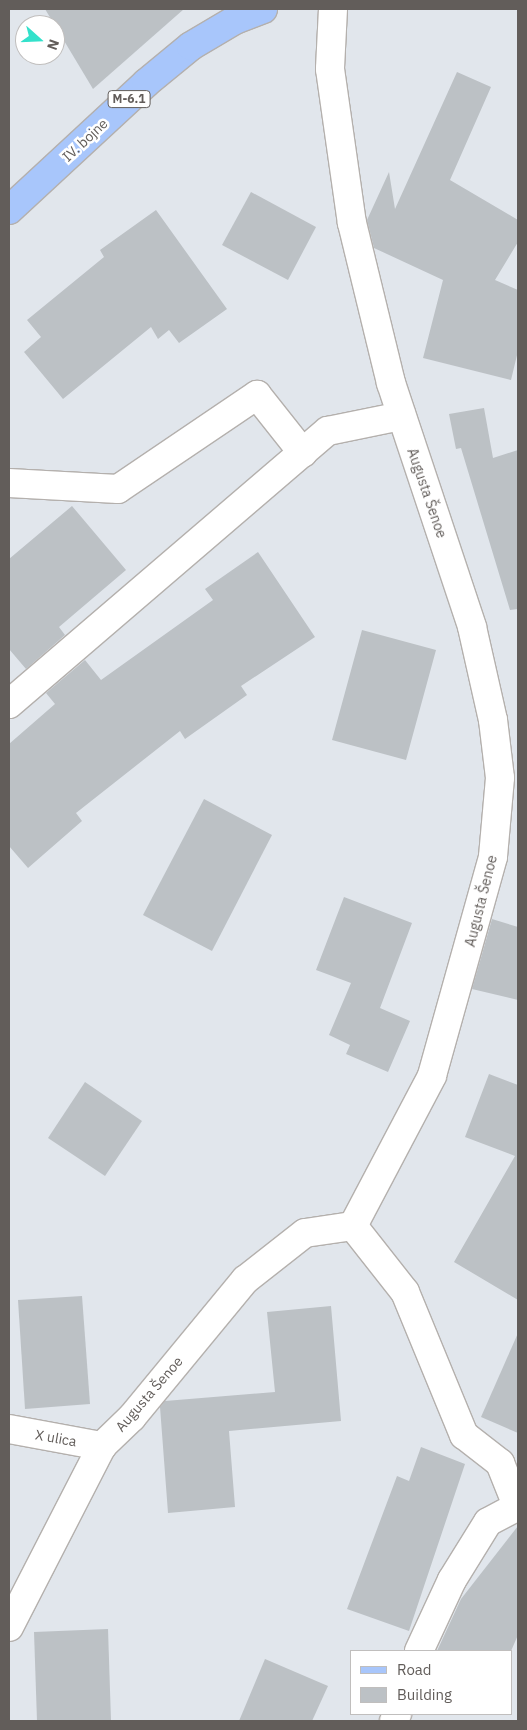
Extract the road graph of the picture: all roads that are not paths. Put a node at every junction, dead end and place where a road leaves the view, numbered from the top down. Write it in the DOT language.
graph roads {
  1 [pos="264,9"];
  2 [pos="333,9"];
  3 [pos="9,210"];
  4 [pos="401,416"];
  5 [pos="303,453"];
  6 [pos="9,483"];
  7 [pos="9,704"];
  8 [pos="353,1226"];
  9 [pos="9,1429"];
  10 [pos="102,1446"];
  11 [pos="518,1507"];
  12 [pos="9,1627"];
  13 [pos="419,1650"];
  1 -- 3 [label="main road, IV. bojne / M-6.1"];
  2 -- 4 [label="street, Augusta Šenoe"];
  4 -- 5 [label="street"];
  4 -- 8 [label="street, Augusta Šenoe"];
  5 -- 6 [label="street"];
  5 -- 7 [label="street"];
  8 -- 10 [label="street, Augusta Šenoe"];
  8 -- 11 [label="street"];
  9 -- 10 [label="street, X ulica"];
  10 -- 12 [label="street, Augusta Šenoe"];
  11 -- 13 [label="street"];
}
